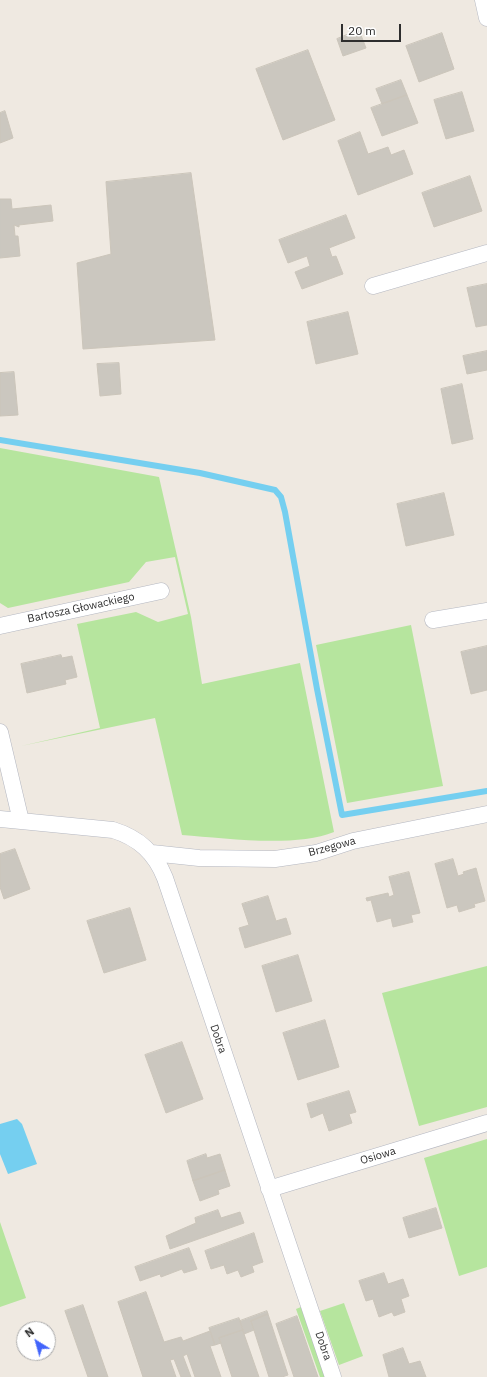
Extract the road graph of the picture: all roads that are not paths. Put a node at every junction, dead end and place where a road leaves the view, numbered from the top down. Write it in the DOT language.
graph roads {
  1 [pos="483,0"];
  2 [pos="487,18"];
  3 [pos="487,253"];
  4 [pos="373,286"];
  5 [pos="161,591"];
  6 [pos="487,611"];
  7 [pos="433,620"];
  8 [pos="0,626"];
  9 [pos="0,732"];
  10 [pos="487,814"];
  11 [pos="0,819"];
  12 [pos="21,821"];
  13 [pos="152,853"];
  14 [pos="487,1123"];
  15 [pos="269,1189"];
  16 [pos="333,1377"];
  1 -- 2 [label="street"];
  3 -- 4 [label="street"];
  5 -- 8 [label="street, Bartosza Głowackiego"];
  6 -- 7 [label="street"];
  9 -- 12 [label="street"];
  10 -- 13 [label="street, Brzegowa"];
  11 -- 12 [label="street, Dobra"];
  12 -- 13 [label="street, Dobra"];
  13 -- 15 [label="street, Dobra"];
  14 -- 15 [label="street, Osiowa"];
  15 -- 16 [label="street, Dobra"];
}
